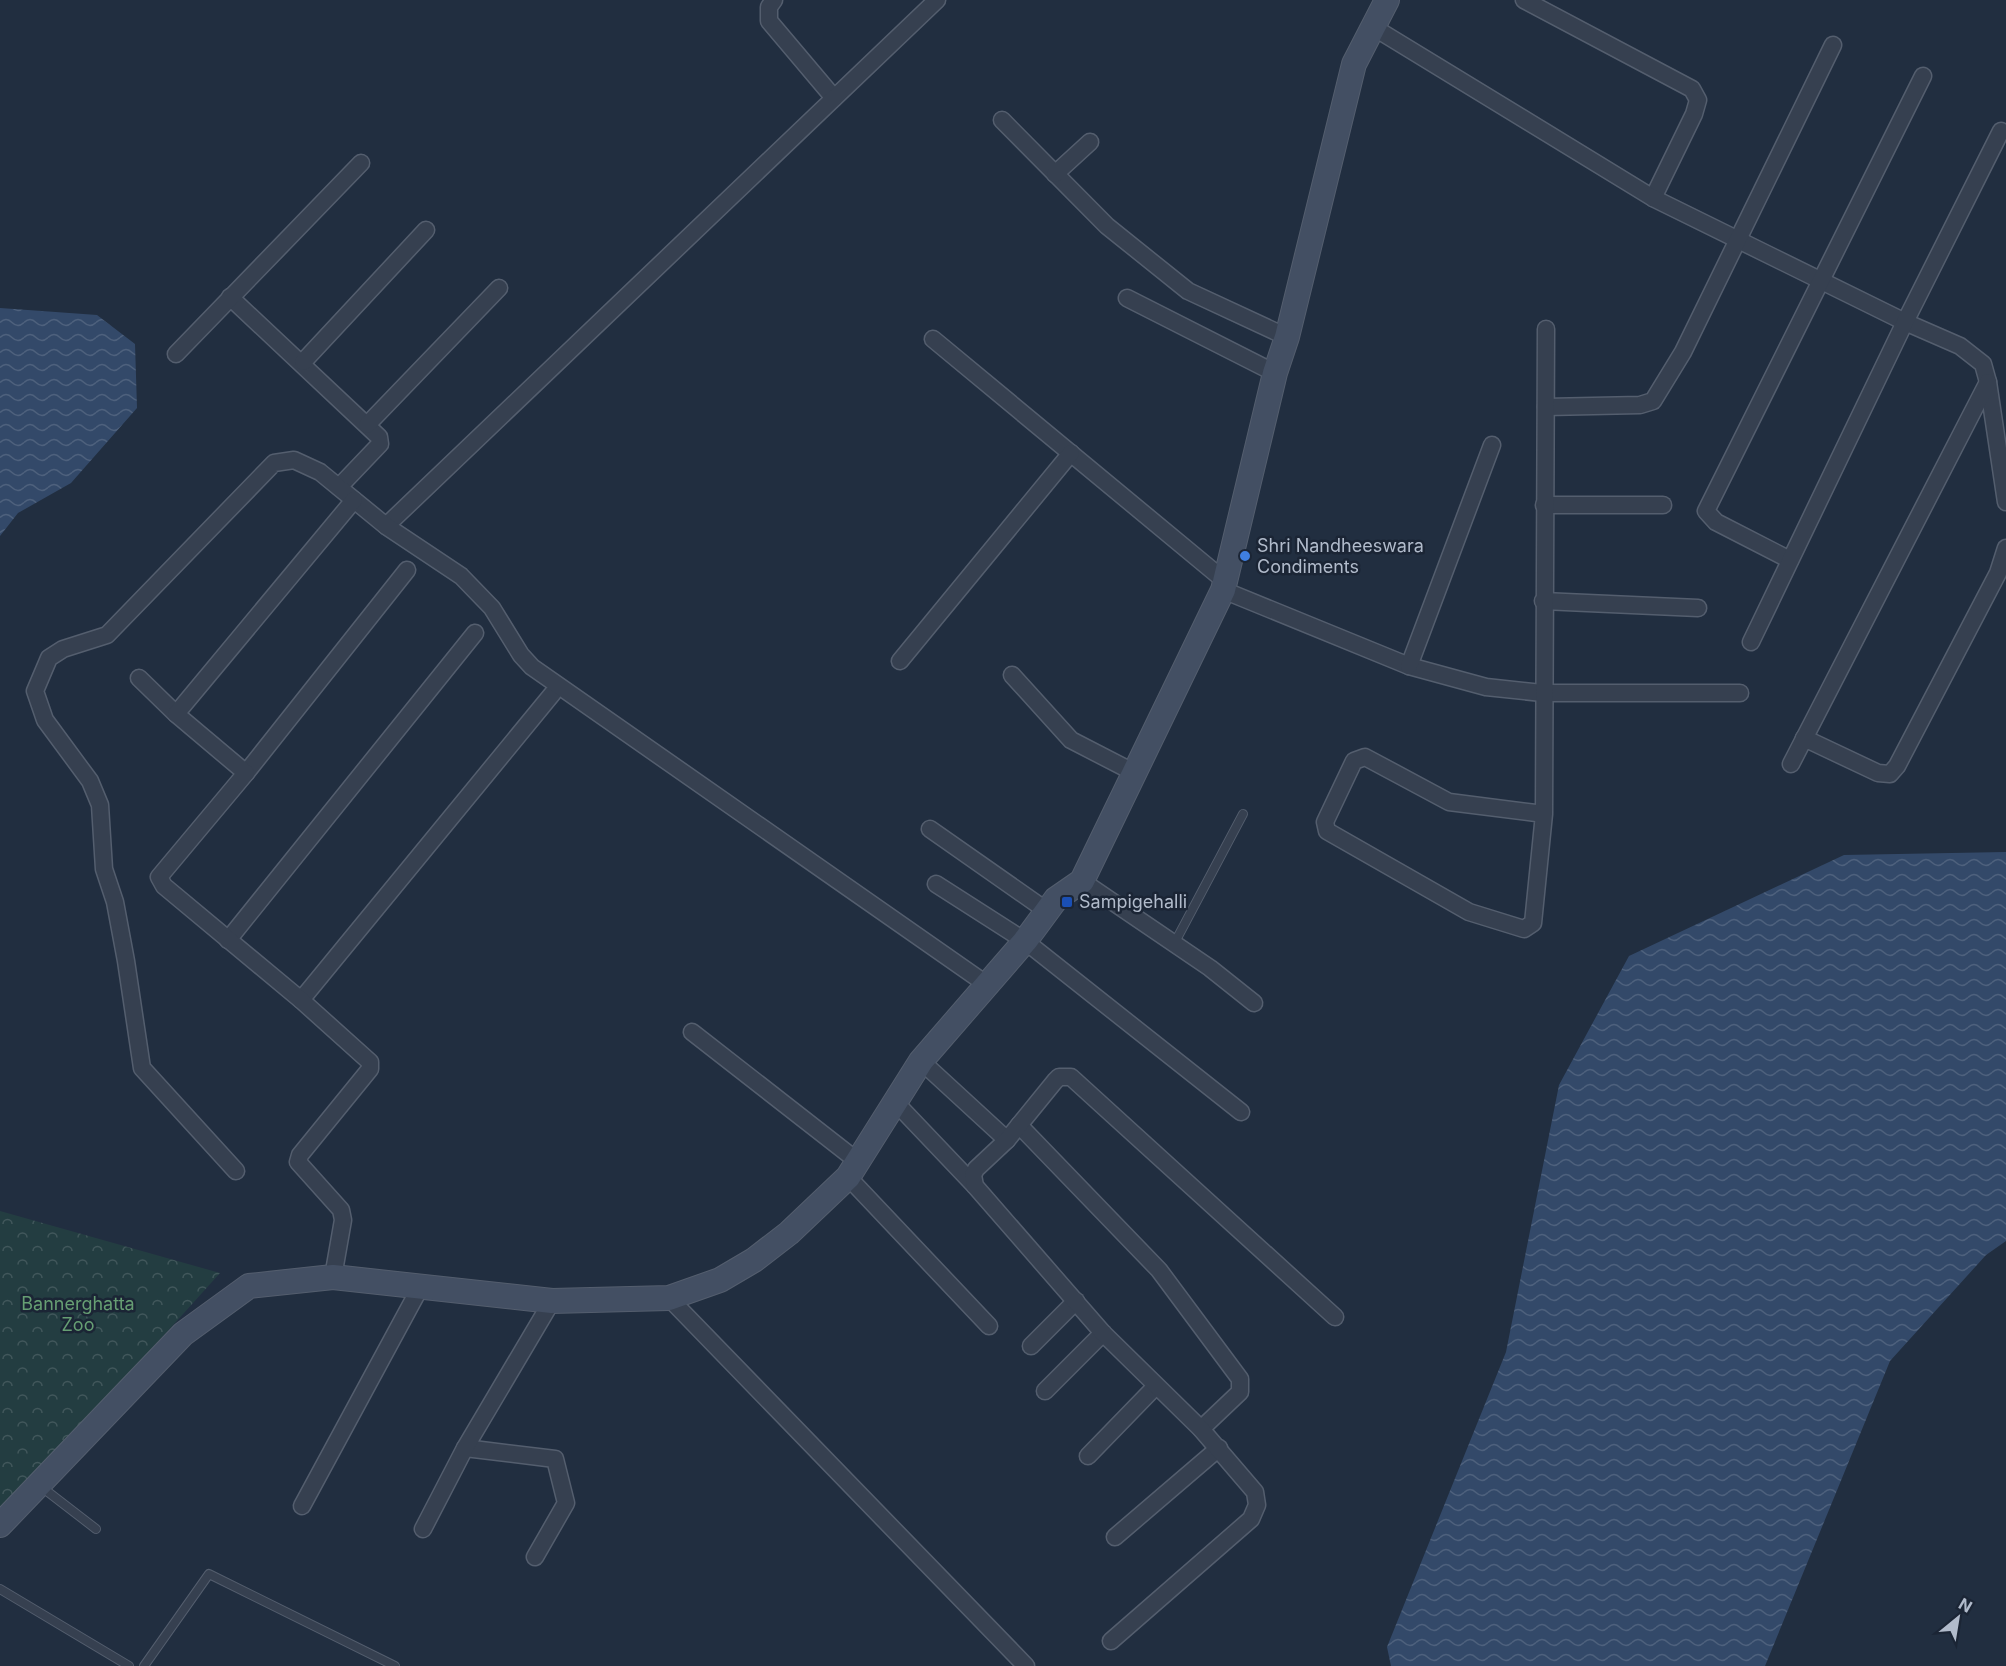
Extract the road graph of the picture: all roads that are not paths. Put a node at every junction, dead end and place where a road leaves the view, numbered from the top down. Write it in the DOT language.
graph roads {
  1 [pos="774,0"];
  2 [pos="937,0"];
  3 [pos="1387,0"];
  4 [pos="1524,0"];
  5 [pos="1373,27"];
  6 [pos="1833,45"];
  7 [pos="1923,76"];
  8 [pos="834,98"];
  9 [pos="1002,120"];
  10 [pos="2001,131"];
  11 [pos="1090,142"];
  12 [pos="361,163"];
  13 [pos="1055,174"];
  14 [pos="1653,198"];
  15 [pos="426,230"];
  16 [pos="1737,239"];
  17 [pos="1821,280"];
  18 [pos="499,288"];
  19 [pos="230,297"];
  20 [pos="1127,298"];
  21 [pos="1905,322"];
  22 [pos="1546,329"];
  23 [pos="1287,337"];
  24 [pos="933,339"];
  25 [pos="176,354"];
  26 [pos="303,362"];
  27 [pos="1275,373"];
  28 [pos="1988,382"];
  29 [pos="1546,407"];
  30 [pos="367,425"];
  31 [pos="1492,445"];
  32 [pos="1071,453"];
  33 [pos="339,487"];
  34 [pos="354,500"];
  35 [pos="2006,502"];
  36 [pos="1545,505"];
  37 [pos="1663,505"];
  38 [pos="386,526"];
  39 [pos="2006,548"];
  40 [pos="1790,560"];
  41 [pos="407,570"];
  42 [pos="1224,585"];
  43 [pos="1543,601"];
  44 [pos="1698,608"];
  45 [pos="475,633"];
  46 [pos="1751,642"];
  47 [pos="900,661"];
  48 [pos="1409,666"];
  49 [pos="1012,675"];
  50 [pos="139,678"];
  51 [pos="553,693"];
  52 [pos="1542,693"];
  53 [pos="1740,693"];
  54 [pos="176,714"];
  55 [pos="1804,738"];
  56 [pos="1791,764"];
  57 [pos="246,773"];
  58 [pos="1136,773"];
  59 [pos="1243,814"];
  60 [pos="1544,814"];
  61 [pos="930,829"];
  62 [pos="1082,881"];
  63 [pos="936,884"];
  64 [pos="1047,911"];
  65 [pos="228,940"];
  66 [pos="1025,941"];
  67 [pos="1174,944"];
  68 [pos="986,984"];
  69 [pos="301,1000"];
  70 [pos="1254,1004"];
  71 [pos="692,1032"];
  72 [pos="921,1061"];
  73 [pos="896,1103"];
  74 [pos="1241,1112"];
  75 [pos="1019,1125"];
  76 [pos="1007,1140"];
  77 [pos="852,1168"];
  78 [pos="236,1171"];
  79 [pos="975,1186"];
  80 [pos="333,1276"];
  81 [pos="422,1286"];
  82 [pos="669,1298"];
  83 [pos="552,1301"];
  84 [pos="1076,1301"];
  85 [pos="1335,1317"];
  86 [pos="989,1326"];
  87 [pos="1103,1333"];
  88 [pos="1031,1346"];
  89 [pos="1155,1387"];
  90 [pos="1046,1391"];
  91 [pos="1201,1429"];
  92 [pos="465,1448"];
  93 [pos="1219,1449"];
  94 [pos="1088,1456"];
  95 [pos="38,1485"];
  96 [pos="302,1506"];
  97 [pos="0,1525"];
  98 [pos="423,1528"];
  99 [pos="96,1529"];
  100 [pos="1115,1537"];
  101 [pos="535,1557"];
  102 [pos="0,1589"];
  103 [pos="1111,1641"];
  104 [pos="129,1666"];
  105 [pos="144,1666"];
  106 [pos="395,1666"];
  107 [pos="1026,1666"];
  1 -- 8 [label="street"];
  2 -- 8 [label="street"];
  3 -- 5 [label="street"];
  4 -- 14 [label="street"];
  5 -- 14 [label="street"];
  5 -- 23 [label="street"];
  6 -- 16 [label="street"];
  7 -- 17 [label="street"];
  8 -- 38 [label="street"];
  9 -- 13 [label="street"];
  10 -- 21 [label="street"];
  11 -- 13 [label="street"];
  12 -- 19 [label="street"];
  13 -- 23 [label="street"];
  14 -- 16 [label="street"];
  15 -- 26 [label="street"];
  16 -- 17 [label="street"];
  16 -- 29 [label="street"];
  17 -- 21 [label="street"];
  17 -- 40 [label="street"];
  18 -- 30 [label="street"];
  19 -- 25 [label="street"];
  19 -- 26 [label="street"];
  20 -- 27 [label="street"];
  21 -- 28 [label="street"];
  21 -- 40 [label="street"];
  22 -- 29 [label="street"];
  23 -- 27 [label="street"];
  24 -- 32 [label="street"];
  26 -- 30 [label="street"];
  27 -- 42 [label="street"];
  28 -- 35 [label="street"];
  28 -- 55 [label="street"];
  29 -- 36 [label="street"];
  30 -- 33 [label="street"];
  31 -- 48 [label="street"];
  32 -- 42 [label="street"];
  32 -- 47 [label="street"];
  33 -- 34 [label="street"];
  33 -- 78 [label="street"];
  34 -- 38 [label="street"];
  34 -- 54 [label="street"];
  36 -- 37 [label="street"];
  36 -- 43 [label="street"];
  38 -- 68 [label="street"];
  39 -- 55 [label="street"];
  40 -- 46 [label="street"];
  41 -- 57 [label="street"];
  42 -- 48 [label="street"];
  42 -- 58 [label="street"];
  43 -- 44 [label="street"];
  43 -- 52 [label="street"];
  45 -- 65 [label="street"];
  48 -- 52 [label="street"];
  49 -- 58 [label="street"];
  50 -- 54 [label="street"];
  51 -- 69 [label="street"];
  52 -- 53 [label="street"];
  52 -- 60 [label="street"];
  54 -- 57 [label="street"];
  55 -- 56 [label="street"];
  57 -- 65 [label="street"];
  58 -- 62 [label="street"];
  59 -- 67 [label="lane"];
  60 -- 60 [label="street"];
  61 -- 64 [label="street"];
  62 -- 64 [label="street"];
  62 -- 67 [label="street"];
  63 -- 66 [label="street"];
  64 -- 66 [label="street"];
  65 -- 69 [label="street"];
  66 -- 68 [label="street"];
  66 -- 74 [label="street"];
  67 -- 70 [label="street"];
  68 -- 72 [label="street"];
  69 -- 80 [label="street"];
  71 -- 77 [label="street"];
  72 -- 73 [label="street"];
  72 -- 76 [label="street"];
  73 -- 77 [label="street"];
  73 -- 79 [label="street"];
  75 -- 76 [label="street"];
  75 -- 85 [label="street"];
  75 -- 91 [label="street"];
  76 -- 79 [label="street"];
  77 -- 82 [label="street"];
  77 -- 86 [label="street"];
  79 -- 84 [label="street"];
  80 -- 81 [label="street"];
  80 -- 95 [label="street"];
  81 -- 83 [label="street"];
  81 -- 96 [label="street"];
  82 -- 83 [label="street"];
  82 -- 107 [label="street"];
  83 -- 92 [label="street"];
  84 -- 87 [label="street"];
  84 -- 88 [label="street"];
  87 -- 89 [label="street"];
  87 -- 90 [label="street"];
  89 -- 91 [label="street"];
  89 -- 94 [label="street"];
  91 -- 93 [label="street"];
  92 -- 98 [label="street"];
  92 -- 101 [label="street"];
  93 -- 100 [label="street"];
  93 -- 103 [label="street"];
  95 -- 97 [label="street"];
  95 -- 99 [label="lane"];
  102 -- 104 [label="lane"];
  105 -- 106 [label="lane"];
}
